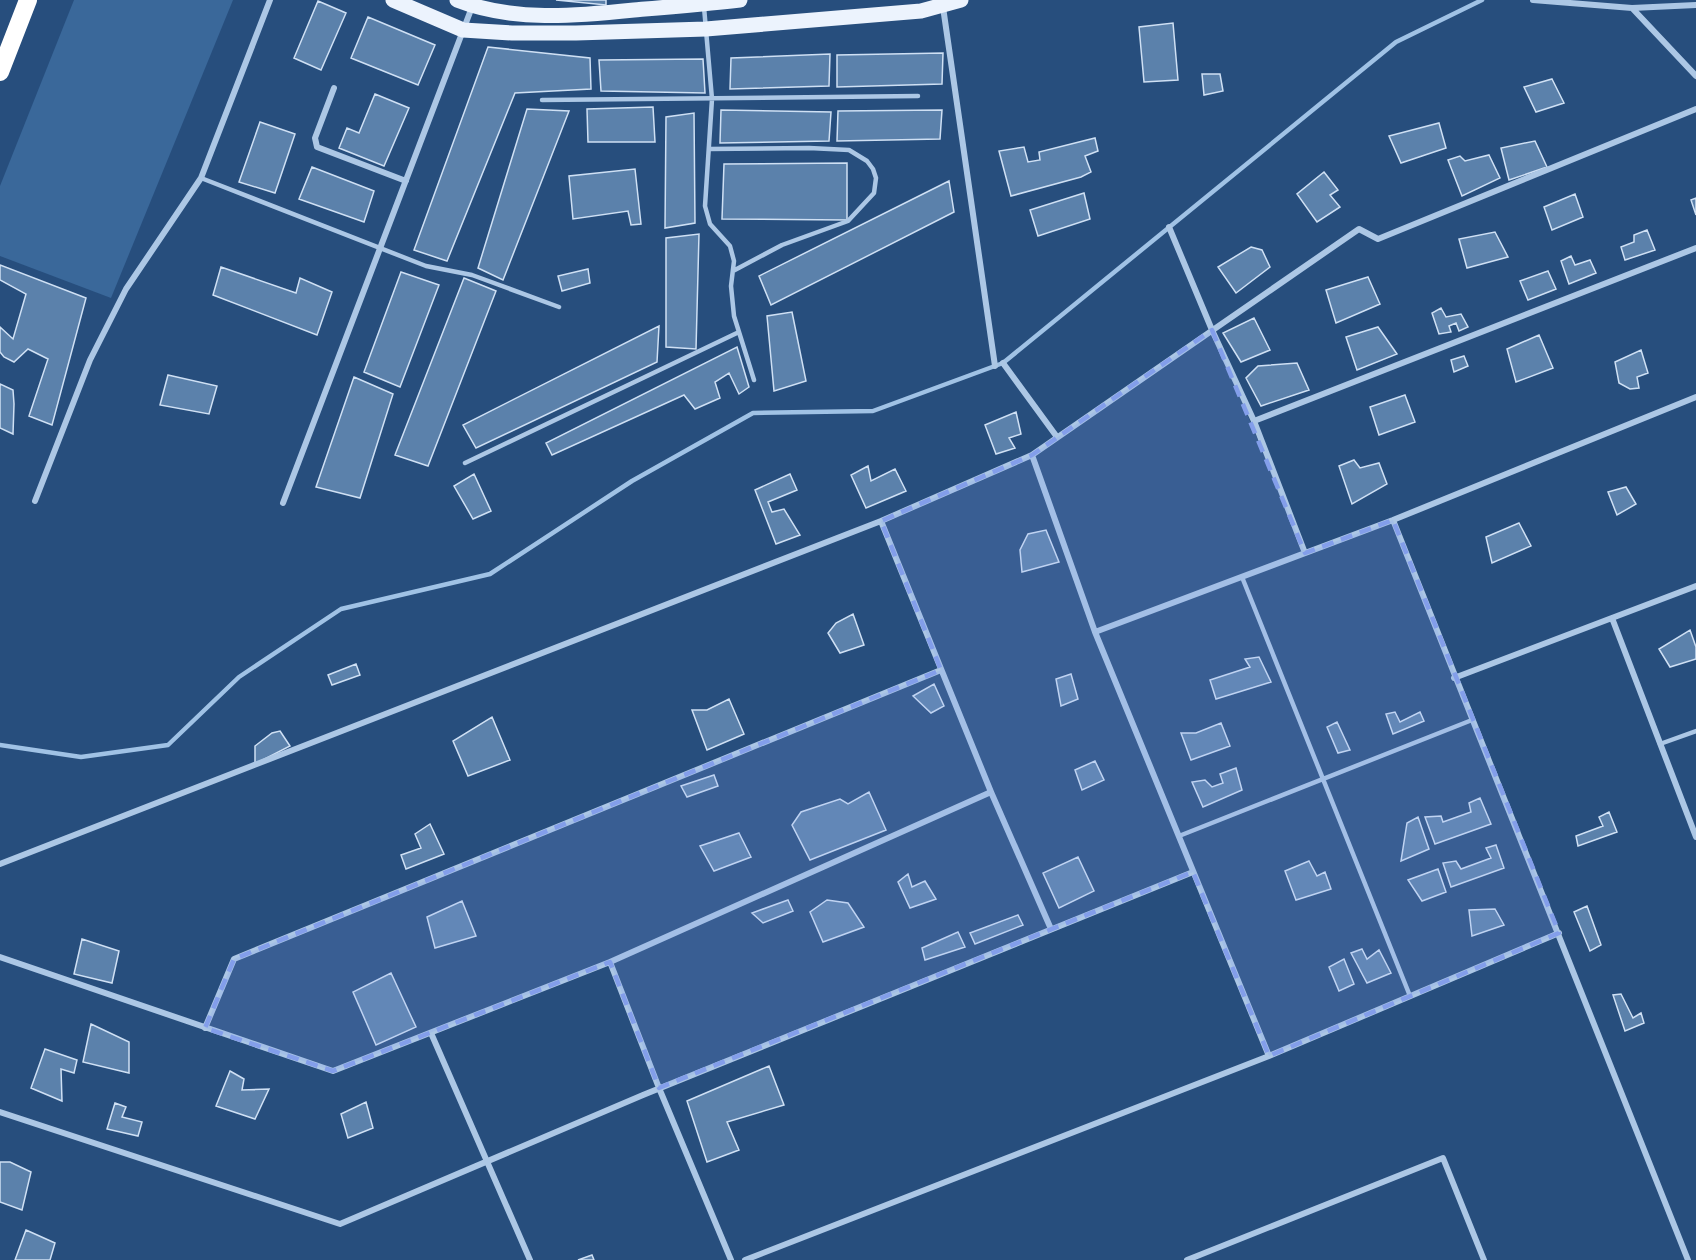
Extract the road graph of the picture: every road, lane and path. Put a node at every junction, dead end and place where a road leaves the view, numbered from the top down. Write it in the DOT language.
graph roads {
  1 [pos="28,0"];
  2 [pos="270,0"];
  3 [pos="393,0"];
  4 [pos="457,0"];
  5 [pos="740,0"];
  6 [pos="961,0"];
  7 [pos="1533,0"];
  8 [pos="474,3"];
  9 [pos="704,4"];
  10 [pos="1696,5"];
  11 [pos="943,6"];
  12 [pos="1632,8"];
  13 [pos="706,29"];
  14 [pos="463,30"];
  15 [pos="0,72"];
  16 [pos="1696,76"];
  17 [pos="334,88"];
  18 [pos="918,96"];
  19 [pos="712,99"];
  20 [pos="542,100"];
  21 [pos="1696,109"];
  22 [pos="709,149"];
  23 [pos="201,178"];
  24 [pos="406,181"];
  25 [pos="1169,227"];
  26 [pos="380,248"];
  27 [pos="1696,248"];
  28 [pos="733,271"];
  29 [pos="559,306"];
  30 [pos="1212,330"];
  31 [pos="739,332"];
  32 [pos="1003,363"];
  33 [pos="995,366"];
  34 [pos="754,380"];
  35 [pos="1696,397"];
  36 [pos="1254,421"];
  37 [pos="1058,437"];
  38 [pos="1032,455"];
  39 [pos="465,463"];
  40 [pos="35,501"];
  41 [pos="283,502"];
  42 [pos="1393,520"];
  43 [pos="881,521"];
  44 [pos="1305,553"];
  45 [pos="1242,577"];
  46 [pos="1696,586"];
  47 [pos="1612,618"];
  48 [pos="1095,632"];
  49 [pos="941,670"];
  50 [pos="1454,678"];
  51 [pos="1472,720"];
  52 [pos="1696,731"];
  53 [pos="1660,744"];
  54 [pos="1323,778"];
  55 [pos="991,792"];
  56 [pos="1179,836"];
  57 [pos="1696,837"];
  58 [pos="0,864"];
  59 [pos="1193,872"];
  60 [pos="1051,929"];
  61 [pos="1559,933"];
  62 [pos="0,957"];
  63 [pos="610,962"];
  64 [pos="1410,996"];
  65 [pos="206,1028"];
  66 [pos="431,1033"];
  67 [pos="1269,1056"];
  68 [pos="659,1088"];
  69 [pos="0,1112"];
  70 [pos="487,1161"];
  71 [pos="530,1260"];
  72 [pos="731,1260"];
  73 [pos="745,1260"];
  74 [pos="1187,1260"];
  75 [pos="1484,1260"];
  76 [pos="1688,1260"];
  1 -- 15 [label="highway"];
  2 -- 23 [label="street"];
  3 -- 14 [label="main road"];
  4 -- 8 [label="main road"];
  5 -- 9 [label="main road"];
  6 -- 11 [label="main road"];
  7 -- 12 [label="street"];
  8 -- 9 [label="main road"];
  8 -- 14 [label="street"];
  9 -- 13 [label="lane"];
  10 -- 12 [label="street"];
  11 -- 13 [label="main road"];
  11 -- 33 [label="street"];
  12 -- 16 [label="street"];
  13 -- 14 [label="main road"];
  13 -- 19 [label="lane"];
  14 -- 24 [label="street"];
  17 -- 24 [label="street"];
  18 -- 19 [label="lane"];
  19 -- 20 [label="lane"];
  19 -- 22 [label="lane"];
  21 -- 30 [label="street"];
  22 -- 28 [label="lane"];
  22 -- 28 [label="lane"];
  23 -- 26 [label="lane"];
  23 -- 40 [label="street"];
  24 -- 26 [label="street"];
  25 -- 30 [label="street"];
  26 -- 29 [label="lane"];
  26 -- 41 [label="street"];
  27 -- 36 [label="street"];
  28 -- 31 [label="lane"];
  30 -- 36 [label="street"];
  30 -- 37 [label="street"];
  31 -- 34 [label="lane"];
  31 -- 39 [label="lane"];
  32 -- 37 [label="street"];
  35 -- 42 [label="street"];
  36 -- 44 [label="street"];
  37 -- 38 [label="street"];
  38 -- 43 [label="street"];
  38 -- 48 [label="street"];
  42 -- 44 [label="street"];
  42 -- 50 [label="street"];
  43 -- 49 [label="street"];
  43 -- 58 [label="street"];
  44 -- 45 [label="street"];
  45 -- 48 [label="street"];
  45 -- 54 [label="lane"];
  46 -- 47 [label="street"];
  47 -- 50 [label="street"];
  47 -- 53 [label="street"];
  48 -- 56 [label="street"];
  49 -- 55 [label="street"];
  49 -- 65 [label="street"];
  50 -- 51 [label="street"];
  51 -- 54 [label="lane"];
  51 -- 61 [label="street"];
  52 -- 53 [label="lane"];
  53 -- 57 [label="street"];
  54 -- 56 [label="lane"];
  54 -- 64 [label="lane"];
  55 -- 60 [label="street"];
  55 -- 63 [label="street"];
  56 -- 59 [label="street"];
  59 -- 60 [label="street"];
  59 -- 67 [label="street"];
  60 -- 68 [label="street"];
  61 -- 64 [label="street"];
  61 -- 76 [label="street"];
  62 -- 65 [label="street"];
  63 -- 66 [label="street"];
  63 -- 68 [label="street"];
  64 -- 67 [label="street"];
  65 -- 66 [label="street"];
  66 -- 70 [label="street"];
  67 -- 73 [label="street"];
  68 -- 70 [label="street"];
  68 -- 72 [label="street"];
  69 -- 70 [label="street"];
  70 -- 71 [label="street"];
  74 -- 75 [label="street"];
}
